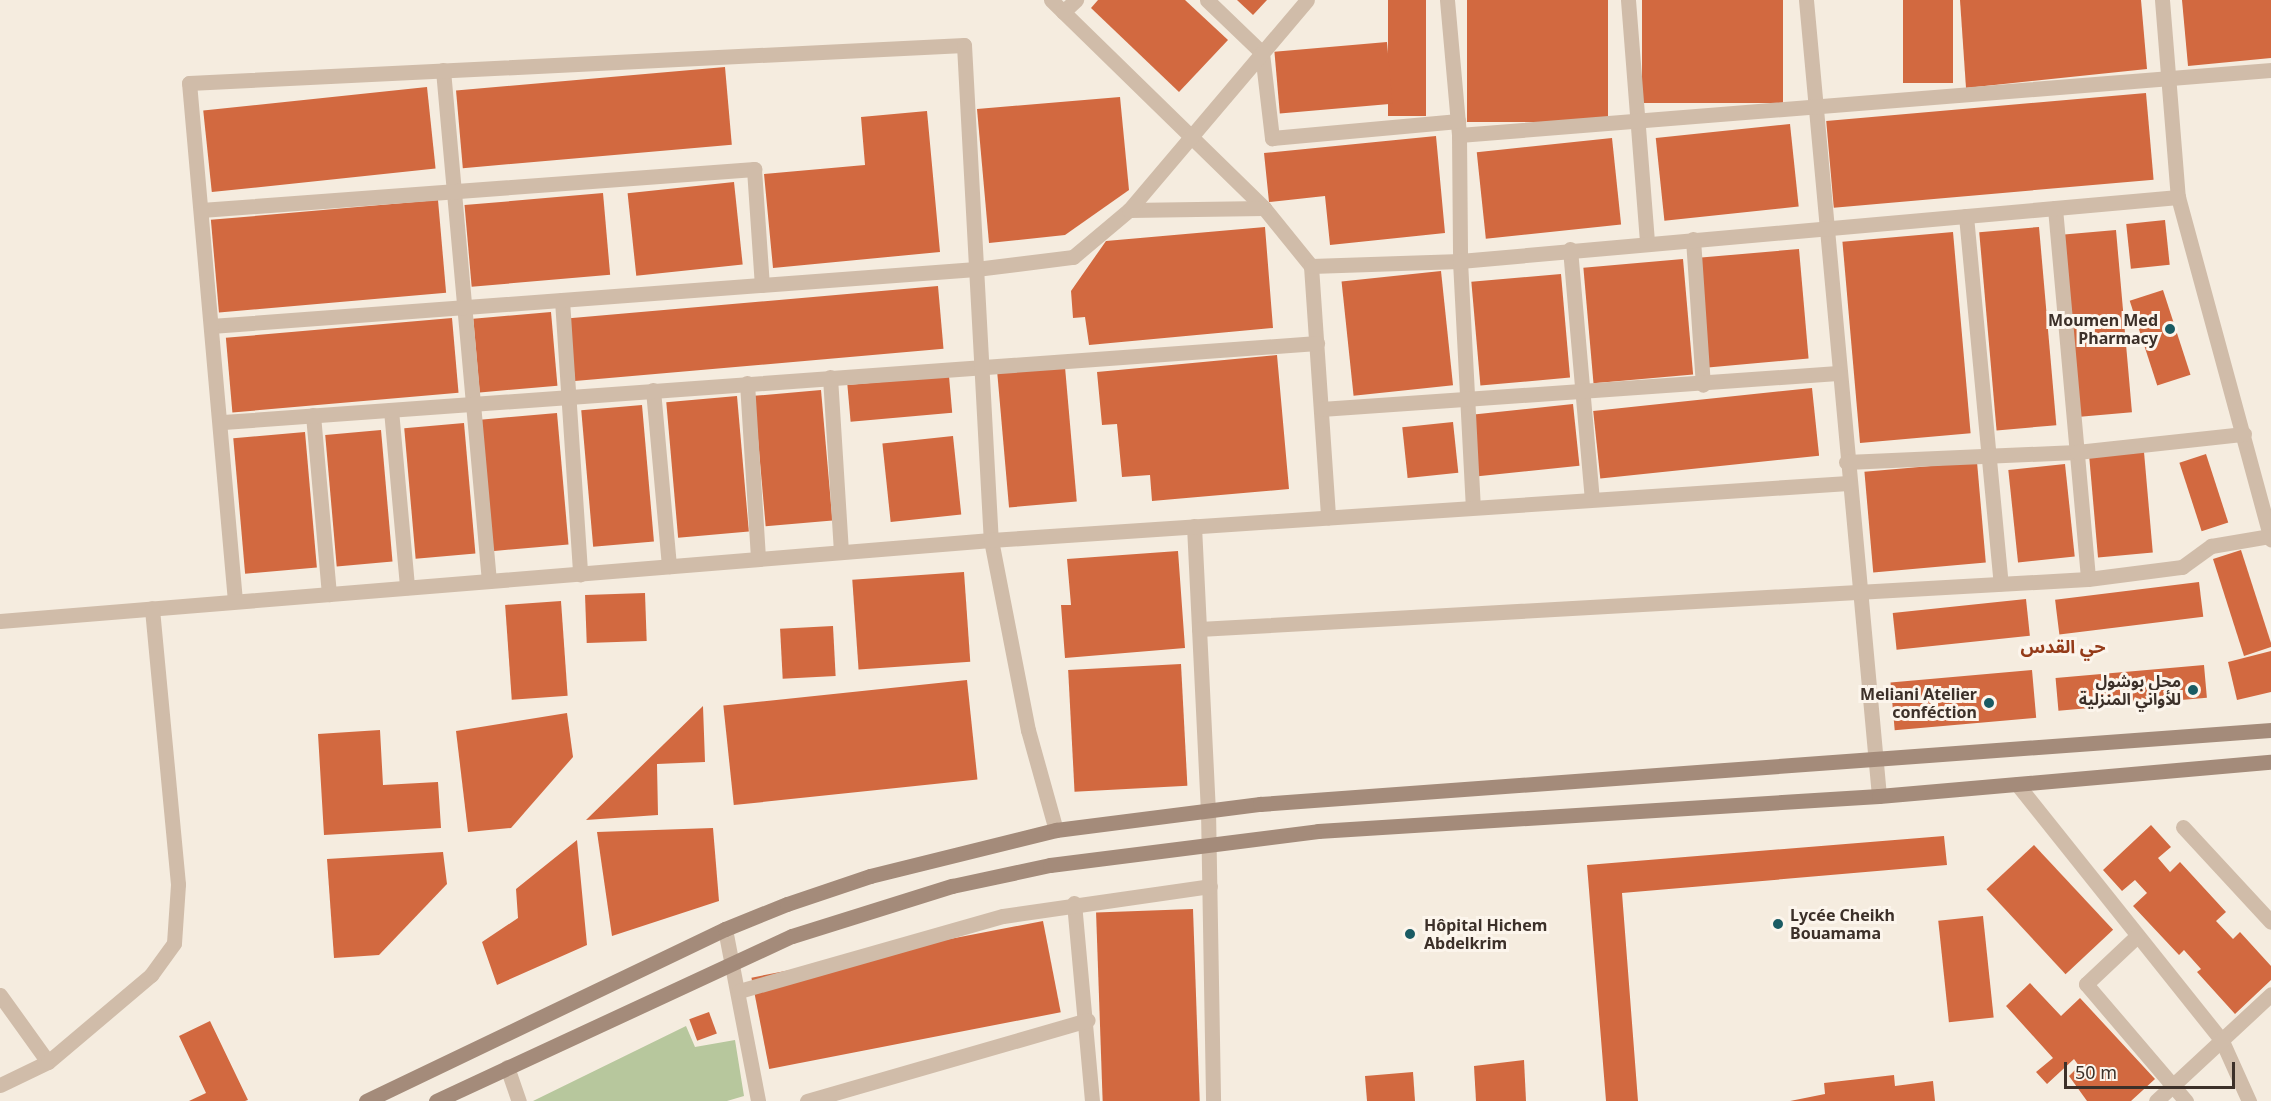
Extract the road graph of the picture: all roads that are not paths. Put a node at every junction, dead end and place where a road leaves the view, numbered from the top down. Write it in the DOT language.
graph roads {
  1 [pos="1051,0"];
  2 [pos="1076,0"];
  3 [pos="1207,0"];
  4 [pos="1307,0"];
  5 [pos="1447,0"];
  6 [pos="1628,0"];
  7 [pos="1806,0"];
  8 [pos="2162,0"];
  9 [pos="1064,12"];
  10 [pos="1262,53"];
  11 [pos="443,70"];
  12 [pos="2271,70"];
  13 [pos="2168,76"];
  14 [pos="1815,109"];
  15 [pos="1639,122"];
  16 [pos="1459,128"];
  17 [pos="1192,137"];
  18 [pos="454,191"];
  19 [pos="2178,197"];
  20 [pos="1264,208"];
  21 [pos="2055,208"];
  22 [pos="201,210"];
  23 [pos="1130,210"];
  24 [pos="1966,216"];
  25 [pos="1824,228"];
  26 [pos="1694,239"];
  27 [pos="1647,243"];
  28 [pos="1570,249"];
  29 [pos="1460,261"];
  30 [pos="1311,266"];
  31 [pos="976,269"];
  32 [pos="762,285"];
  33 [pos="562,300"];
  34 [pos="465,308"];
  35 [pos="211,326"];
  36 [pos="1317,343"];
  37 [pos="981,366"];
  38 [pos="1838,373"];
  39 [pos="830,377"];
  40 [pos="747,383"];
  41 [pos="1703,385"];
  42 [pos="653,390"];
  43 [pos="1584,393"];
  44 [pos="569,396"];
  45 [pos="1466,398"];
  46 [pos="474,404"];
  47 [pos="1322,409"];
  48 [pos="391,410"];
  49 [pos="313,415"];
  50 [pos="223,422"];
  51 [pos="2244,434"];
  52 [pos="2077,452"];
  53 [pos="1988,456"];
  54 [pos="1846,462"];
  55 [pos="1848,483"];
  56 [pos="1592,498"];
  57 [pos="1473,506"];
  58 [pos="1328,517"];
  59 [pos="1194,526"];
  60 [pos="2270,538"];
  61 [pos="991,540"];
  62 [pos="841,552"];
  63 [pos="758,559"];
  64 [pos="669,566"];
  65 [pos="580,574"];
  66 [pos="2088,579"];
  67 [pos="489,581"];
  68 [pos="2001,583"];
  69 [pos="407,587"];
  70 [pos="1859,590"];
  71 [pos="329,594"];
  72 [pos="235,601"];
  73 [pos="152,608"];
  74 [pos="0,621"];
  75 [pos="1199,629"];
  76 [pos="2271,730"];
  77 [pos="1875,759"];
  78 [pos="2271,762"];
  79 [pos="2017,784"];
  80 [pos="1879,796"];
  81 [pos="1208,810"];
  82 [pos="2183,827"];
  83 [pos="1056,830"];
  84 [pos="1209,843"];
  85 [pos="1210,886"];
  86 [pos="1074,903"];
  87 [pos="2271,921"];
  88 [pos="725,929"];
  89 [pos="2137,936"];
  90 [pos="734,960"];
  91 [pos="739,991"];
  92 [pos="2271,994"];
  93 [pos="0,995"];
  94 [pos="1088,1020"];
  95 [pos="2222,1041"];
  96 [pos="48,1062"];
  97 [pos="507,1067"];
  98 [pos="0,1085"];
  99 [pos="2173,1087"];
  100 [pos="366,1101"];
  101 [pos="436,1101"];
  102 [pos="519,1101"];
  103 [pos="758,1101"];
  104 [pos="807,1101"];
  105 [pos="1092,1101"];
  106 [pos="1213,1101"];
  107 [pos="2156,1101"];
  108 [pos="2186,1101"];
  109 [pos="2249,1101"];
  1 -- 9 [label="street"];
  2 -- 9 [label="street"];
  3 -- 10 [label="street"];
  4 -- 10 [label="street"];
  5 -- 16 [label="street"];
  6 -- 15 [label="street"];
  7 -- 14 [label="street"];
  8 -- 13 [label="street"];
  9 -- 17 [label="street"];
  10 -- 16 [label="street"];
  10 -- 17 [label="street"];
  11 -- 18 [label="street"];
  11 -- 22 [label="street"];
  11 -- 31 [label="street"];
  12 -- 13 [label="street"];
  13 -- 14 [label="street"];
  13 -- 19 [label="street"];
  14 -- 15 [label="street"];
  14 -- 25 [label="street"];
  15 -- 16 [label="street"];
  15 -- 27 [label="street"];
  16 -- 29 [label="street"];
  17 -- 20 [label="street"];
  17 -- 23 [label="street"];
  18 -- 22 [label="street"];
  18 -- 32 [label="street"];
  18 -- 34 [label="street"];
  19 -- 21 [label="street"];
  19 -- 51 [label="street"];
  20 -- 23 [label="street"];
  20 -- 30 [label="street"];
  21 -- 24 [label="street"];
  21 -- 52 [label="street"];
  22 -- 35 [label="street"];
  23 -- 31 [label="street"];
  24 -- 25 [label="street"];
  24 -- 53 [label="street"];
  25 -- 26 [label="street"];
  25 -- 38 [label="street"];
  26 -- 27 [label="street"];
  26 -- 41 [label="street"];
  27 -- 28 [label="street"];
  28 -- 29 [label="street"];
  28 -- 43 [label="street"];
  29 -- 30 [label="street"];
  29 -- 45 [label="street"];
  30 -- 36 [label="street"];
  31 -- 32 [label="street"];
  31 -- 37 [label="street"];
  32 -- 33 [label="street"];
  33 -- 34 [label="street"];
  33 -- 44 [label="street"];
  34 -- 35 [label="street"];
  34 -- 46 [label="street"];
  35 -- 50 [label="street"];
  36 -- 37 [label="street"];
  36 -- 47 [label="street"];
  37 -- 39 [label="street"];
  37 -- 61 [label="street"];
  38 -- 41 [label="street"];
  38 -- 54 [label="street"];
  39 -- 40 [label="street"];
  39 -- 62 [label="street"];
  40 -- 42 [label="street"];
  40 -- 63 [label="street"];
  41 -- 43 [label="street"];
  42 -- 44 [label="street"];
  42 -- 64 [label="street"];
  43 -- 45 [label="street"];
  43 -- 56 [label="street"];
  44 -- 46 [label="street"];
  44 -- 65 [label="street"];
  45 -- 47 [label="street"];
  45 -- 57 [label="street"];
  46 -- 48 [label="street"];
  46 -- 67 [label="street"];
  47 -- 58 [label="street"];
  48 -- 49 [label="street"];
  48 -- 69 [label="street"];
  49 -- 50 [label="street"];
  49 -- 71 [label="street"];
  50 -- 72 [label="street"];
  51 -- 52 [label="street"];
  51 -- 60 [label="street"];
  52 -- 53 [label="street"];
  52 -- 66 [label="street"];
  53 -- 54 [label="street"];
  53 -- 68 [label="street"];
  54 -- 55 [label="street"];
  55 -- 56 [label="street"];
  55 -- 70 [label="street"];
  56 -- 57 [label="street"];
  57 -- 58 [label="street"];
  58 -- 59 [label="street"];
  59 -- 61 [label="street"];
  59 -- 75 [label="street"];
  60 -- 66 [label="street"];
  61 -- 62 [label="street"];
  61 -- 83 [label="street"];
  62 -- 63 [label="street"];
  63 -- 64 [label="street"];
  64 -- 65 [label="street"];
  65 -- 67 [label="street"];
  66 -- 68 [label="street"];
  67 -- 69 [label="street"];
  68 -- 70 [label="street"];
  69 -- 71 [label="street"];
  70 -- 75 [label="street"];
  70 -- 77 [label="street"];
  71 -- 72 [label="street"];
  72 -- 73 [label="street"];
  73 -- 74 [label="street"];
  73 -- 96 [label="street"];
  75 -- 81 [label="street"];
  76 -- 77 [label="main road"];
  77 -- 80 [label="street"];
  77 -- 81 [label="main road"];
  78 -- 79 [label="main road"];
  79 -- 80 [label="main road"];
  79 -- 89 [label="street"];
  80 -- 84 [label="main road"];
  81 -- 83 [label="main road"];
  81 -- 84 [label="street"];
  82 -- 87 [label="street"];
  83 -- 88 [label="main road"];
  84 -- 85 [label="street"];
  84 -- 90 [label="main road"];
  85 -- 86 [label="street"];
  85 -- 106 [label="street"];
  86 -- 91 [label="street"];
  86 -- 94 [label="street"];
  88 -- 90 [label="street"];
  88 -- 100 [label="main road"];
  89 -- 95 [label="street"];
  89 -- 99 [label="street"];
  90 -- 91 [label="street"];
  90 -- 97 [label="main road"];
  91 -- 103 [label="street"];
  92 -- 95 [label="street"];
  93 -- 96 [label="street"];
  94 -- 104 [label="street"];
  94 -- 105 [label="street"];
  95 -- 99 [label="street"];
  95 -- 109 [label="street"];
  96 -- 98 [label="street"];
  97 -- 101 [label="main road"];
  97 -- 102 [label="street"];
  99 -- 107 [label="street"];
  99 -- 108 [label="street"];
}
